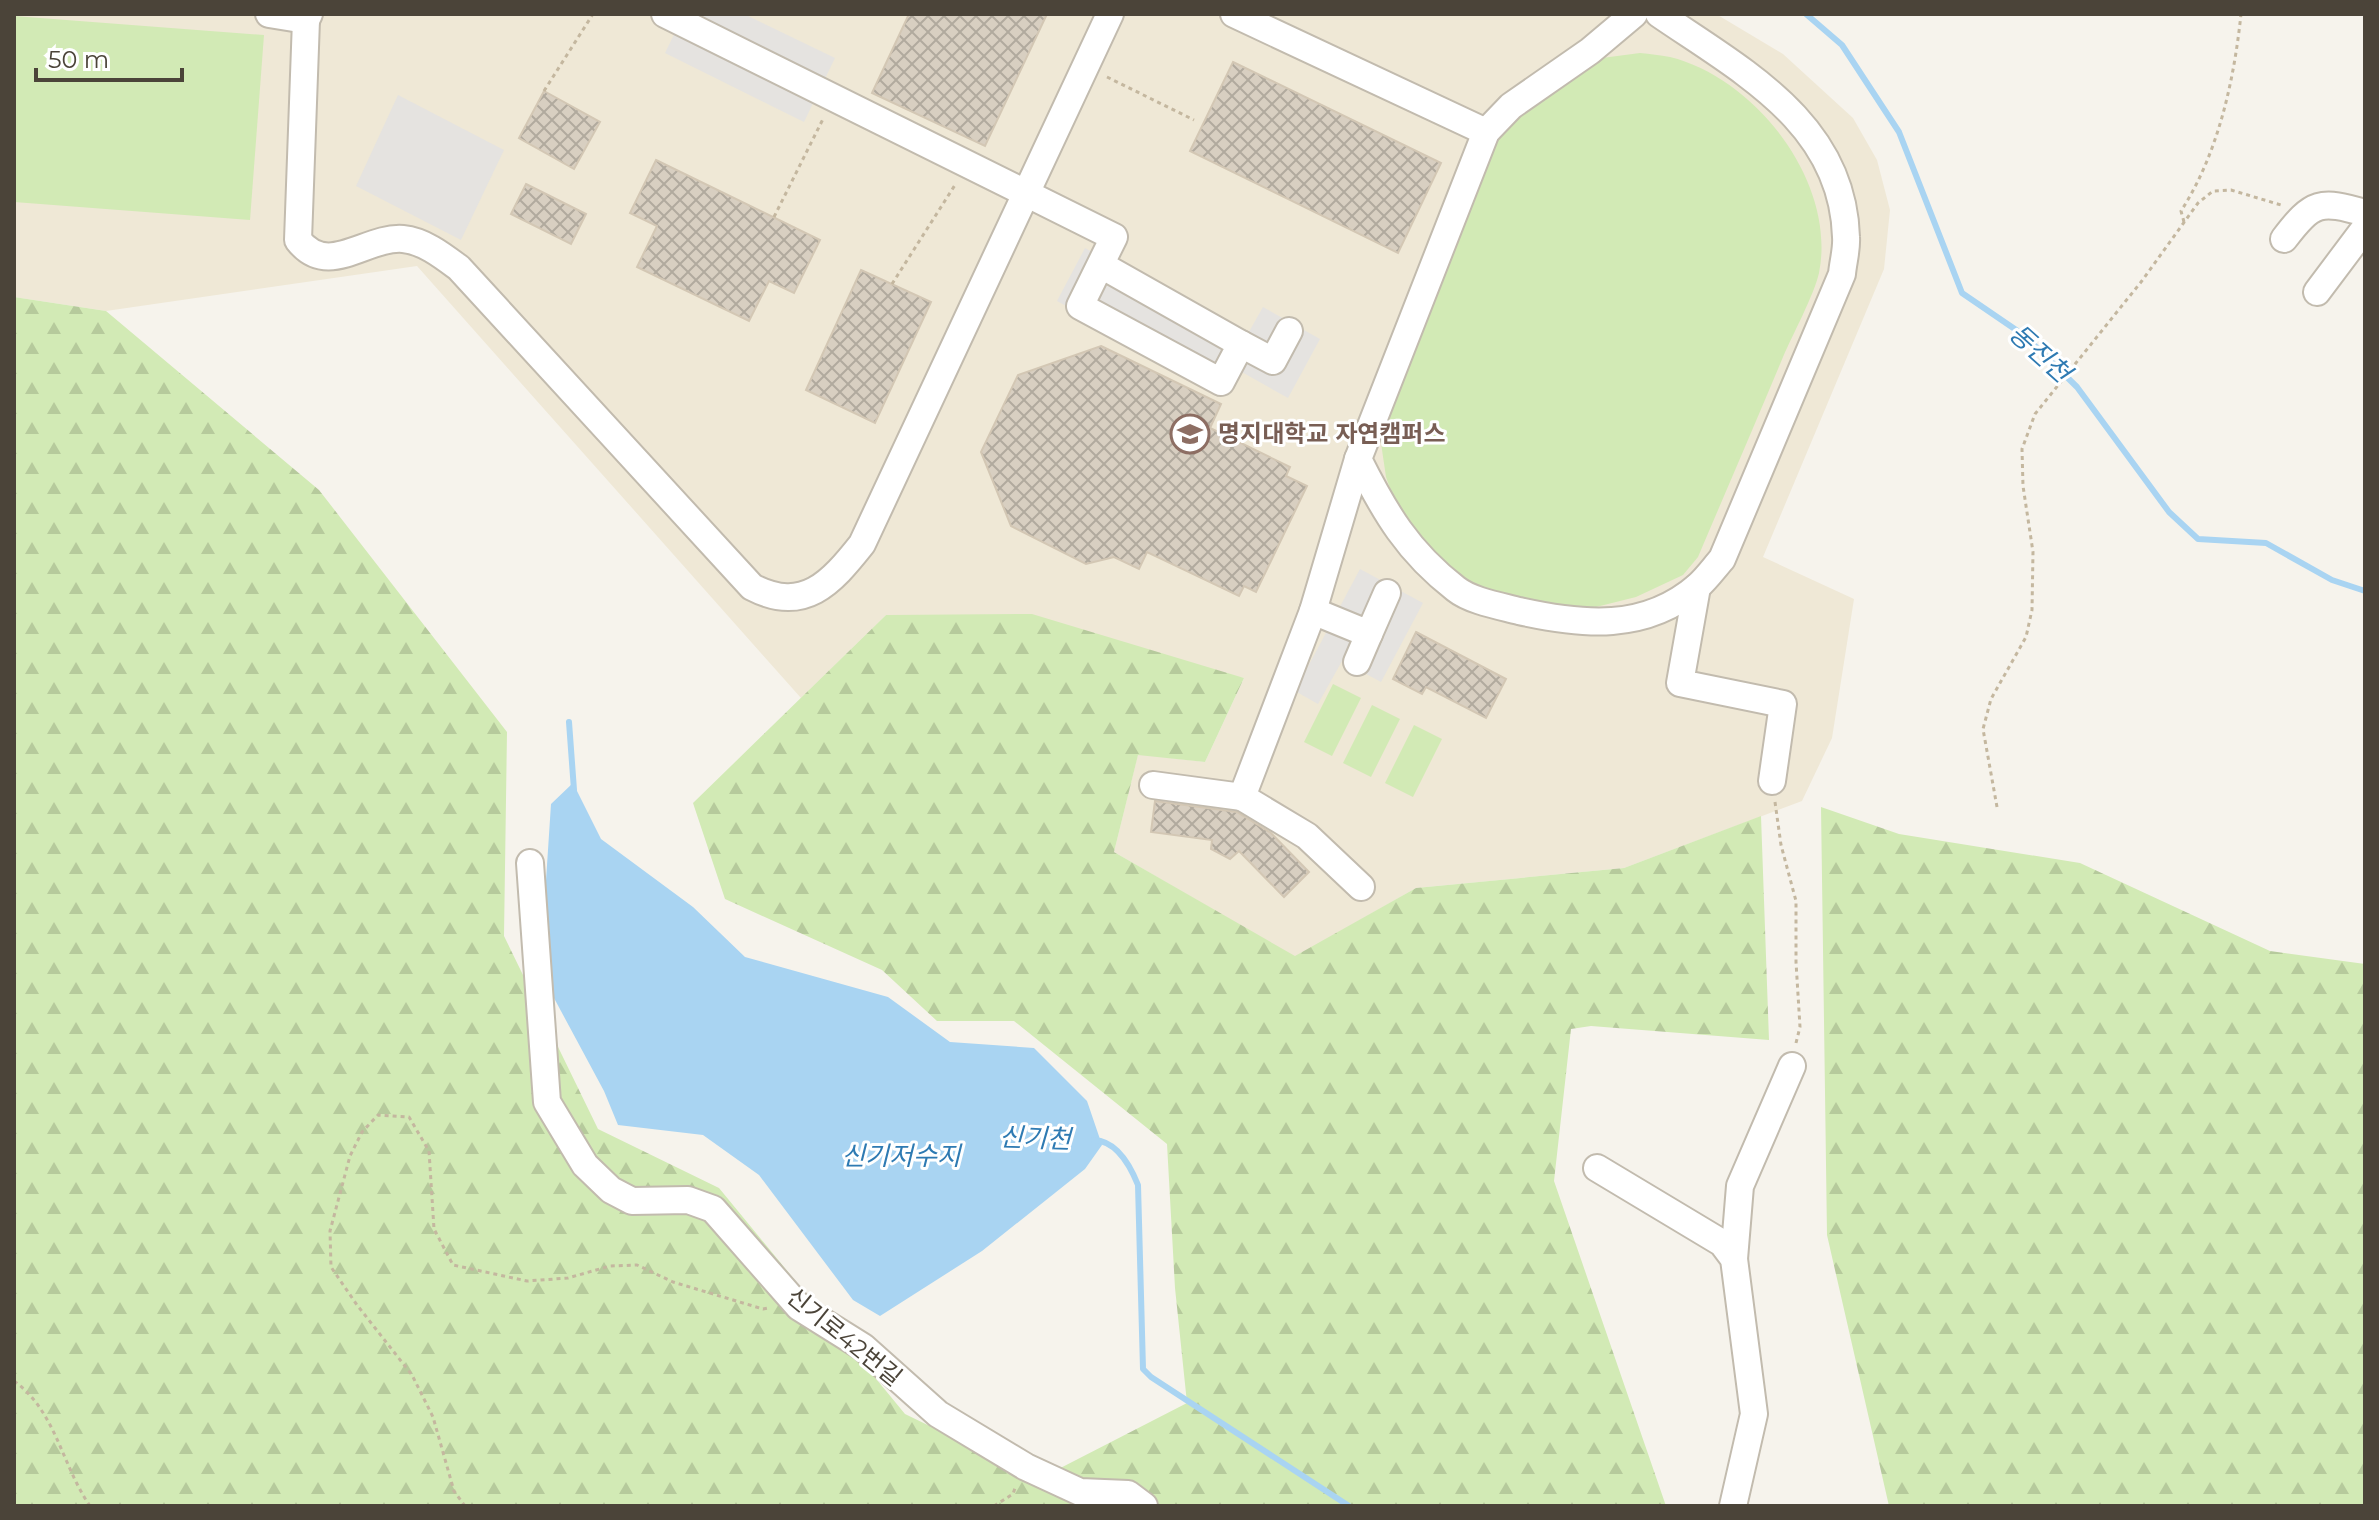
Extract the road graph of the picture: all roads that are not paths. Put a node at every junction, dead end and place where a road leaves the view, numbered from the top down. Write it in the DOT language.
graph roads {
  1 [pos="269,14"];
  2 [pos="665,14"];
  3 [pos="1110,14"];
  4 [pos="1234,14"];
  5 [pos="1634,14"];
  6 [pos="1659,14"];
  7 [pos="308,17"];
  8 [pos="1486,132"];
  9 [pos="1027,195"];
  10 [pos="2365,213"];
  11 [pos="2365,228"];
  12 [pos="2284,239"];
  13 [pos="1101,265"];
  14 [pos="2317,292"];
  15 [pos="1289,331"];
  16 [pos="1241,344"];
  17 [pos="1358,459"];
  18 [pos="1697,587"];
  19 [pos="1387,593"];
  20 [pos="1313,611"];
  21 [pos="1369,634"];
  22 [pos="1357,662"];
  23 [pos="1772,781"];
  24 [pos="1153,785"];
  25 [pos="1242,797"];
  26 [pos="530,863"];
  27 [pos="1361,887"];
  28 [pos="1792,1066"];
  29 [pos="1597,1168"];
  30 [pos="1734,1259"];
  31 [pos="1144,1506"];
  32 [pos="1733,1506"];
  1 -- 7 [label="street"];
  2 -- 9 [label="street"];
  3 -- 9 [label="street"];
  4 -- 8 [label="street"];
  5 -- 8 [label="street"];
  6 -- 18 [label="street"];
  7 -- 9 [label="street"];
  8 -- 17 [label="street"];
  9 -- 13 [label="street"];
  10 -- 12 [label="street"];
  11 -- 14 [label="street"];
  13 -- 16 [label="street"];
  13 -- 16 [label="street"];
  15 -- 16 [label="street"];
  17 -- 18 [label="street"];
  17 -- 20 [label="street"];
  18 -- 23 [label="street"];
  19 -- 21 [label="street"];
  20 -- 21 [label="street"];
  20 -- 25 [label="street"];
  21 -- 22 [label="street"];
  24 -- 25 [label="street"];
  25 -- 27 [label="street"];
  26 -- 31 [label="street, 신기로42번길"];
  28 -- 30 [label="street"];
  29 -- 30 [label="street"];
  30 -- 32 [label="street"];
}
